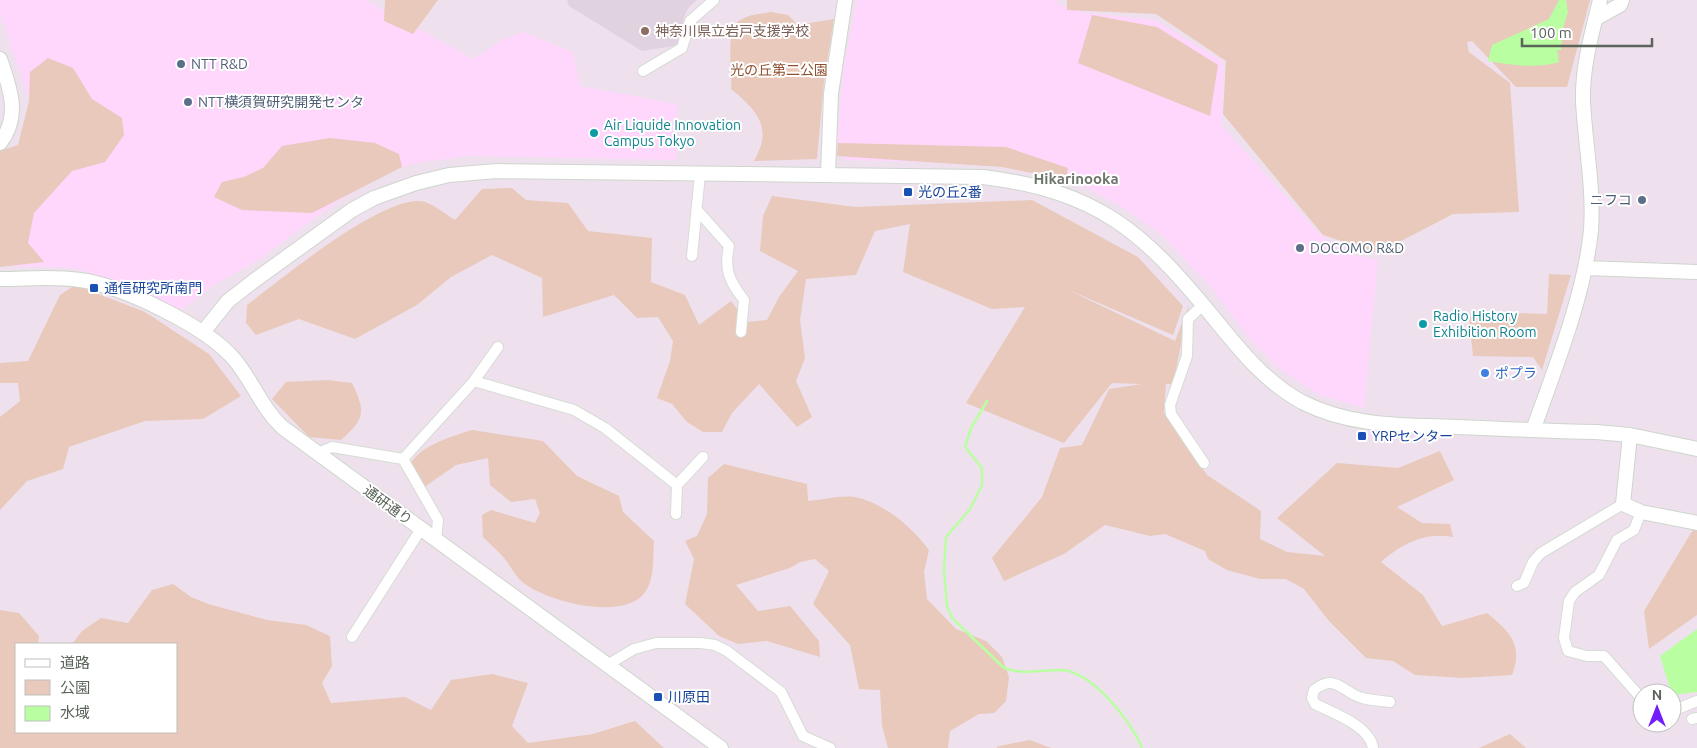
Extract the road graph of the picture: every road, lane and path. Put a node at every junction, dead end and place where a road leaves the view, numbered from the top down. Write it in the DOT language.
graph roads {
  1 [pos="714,0"];
  2 [pos="845,0"];
  3 [pos="1600,0"];
  4 [pos="1622,0"];
  5 [pos="1595,19"];
  6 [pos="0,59"];
  7 [pos="643,71"];
  8 [pos="0,143"];
  9 [pos="700,174"];
  10 [pos="828,175"];
  11 [pos="697,210"];
  12 [pos="692,256"];
  13 [pos="1586,268"];
  14 [pos="1697,272"];
  15 [pos="0,278"];
  16 [pos="1203,305"];
  17 [pos="203,332"];
  18 [pos="741,332"];
  19 [pos="498,347"];
  20 [pos="474,381"];
  21 [pos="1533,430"];
  22 [pos="1630,435"];
  23 [pos="1697,449"];
  24 [pos="318,453"];
  25 [pos="703,457"];
  26 [pos="403,458"];
  27 [pos="1204,463"];
  28 [pos="677,485"];
  29 [pos="1623,504"];
  30 [pos="1641,512"];
  31 [pos="676,514"];
  32 [pos="1697,523"];
  33 [pos="421,529"];
  34 [pos="436,540"];
  35 [pos="1516,586"];
  36 [pos="352,637"];
  37 [pos="609,664"];
  38 [pos="1632,688"];
  39 [pos="1697,701"];
  40 [pos="1390,702"];
  41 [pos="1682,707"];
  42 [pos="721,748"];
  43 [pos="830,748"];
  44 [pos="1374,748"];
  1 -- 7 [label="street"];
  2 -- 10 [label="street"];
  3 -- 5 [label="street"];
  4 -- 5 [label="street"];
  5 -- 13 [label="street"];
  6 -- 8 [label="street"];
  9 -- 10 [label="street"];
  9 -- 11 [label="street"];
  9 -- 17 [label="street"];
  10 -- 16 [label="street"];
  11 -- 12 [label="street"];
  11 -- 18 [label="street"];
  13 -- 14 [label="street"];
  13 -- 21 [label="street"];
  15 -- 17 [label="street, 通研通り"];
  16 -- 21 [label="street"];
  16 -- 27 [label="street"];
  17 -- 24 [label="street, 通研通り"];
  19 -- 20 [label="street"];
  20 -- 26 [label="street"];
  20 -- 28 [label="street"];
  21 -- 22 [label="street"];
  22 -- 23 [label="street"];
  22 -- 29 [label="street"];
  24 -- 26 [label="street"];
  24 -- 33 [label="street, 通研通り"];
  25 -- 28 [label="street"];
  26 -- 34 [label="street"];
  28 -- 31 [label="street"];
  29 -- 30 [label="street"];
  29 -- 35 [label="street"];
  30 -- 32 [label="street"];
  30 -- 38 [label="street"];
  33 -- 34 [label="street, 通研通り"];
  33 -- 36 [label="street"];
  34 -- 37 [label="street, 通研通り"];
  37 -- 42 [label="street, 通研通り"];
  37 -- 43 [label="street"];
  39 -- 41 [label="street"];
  40 -- 44 [label="street"];
}
